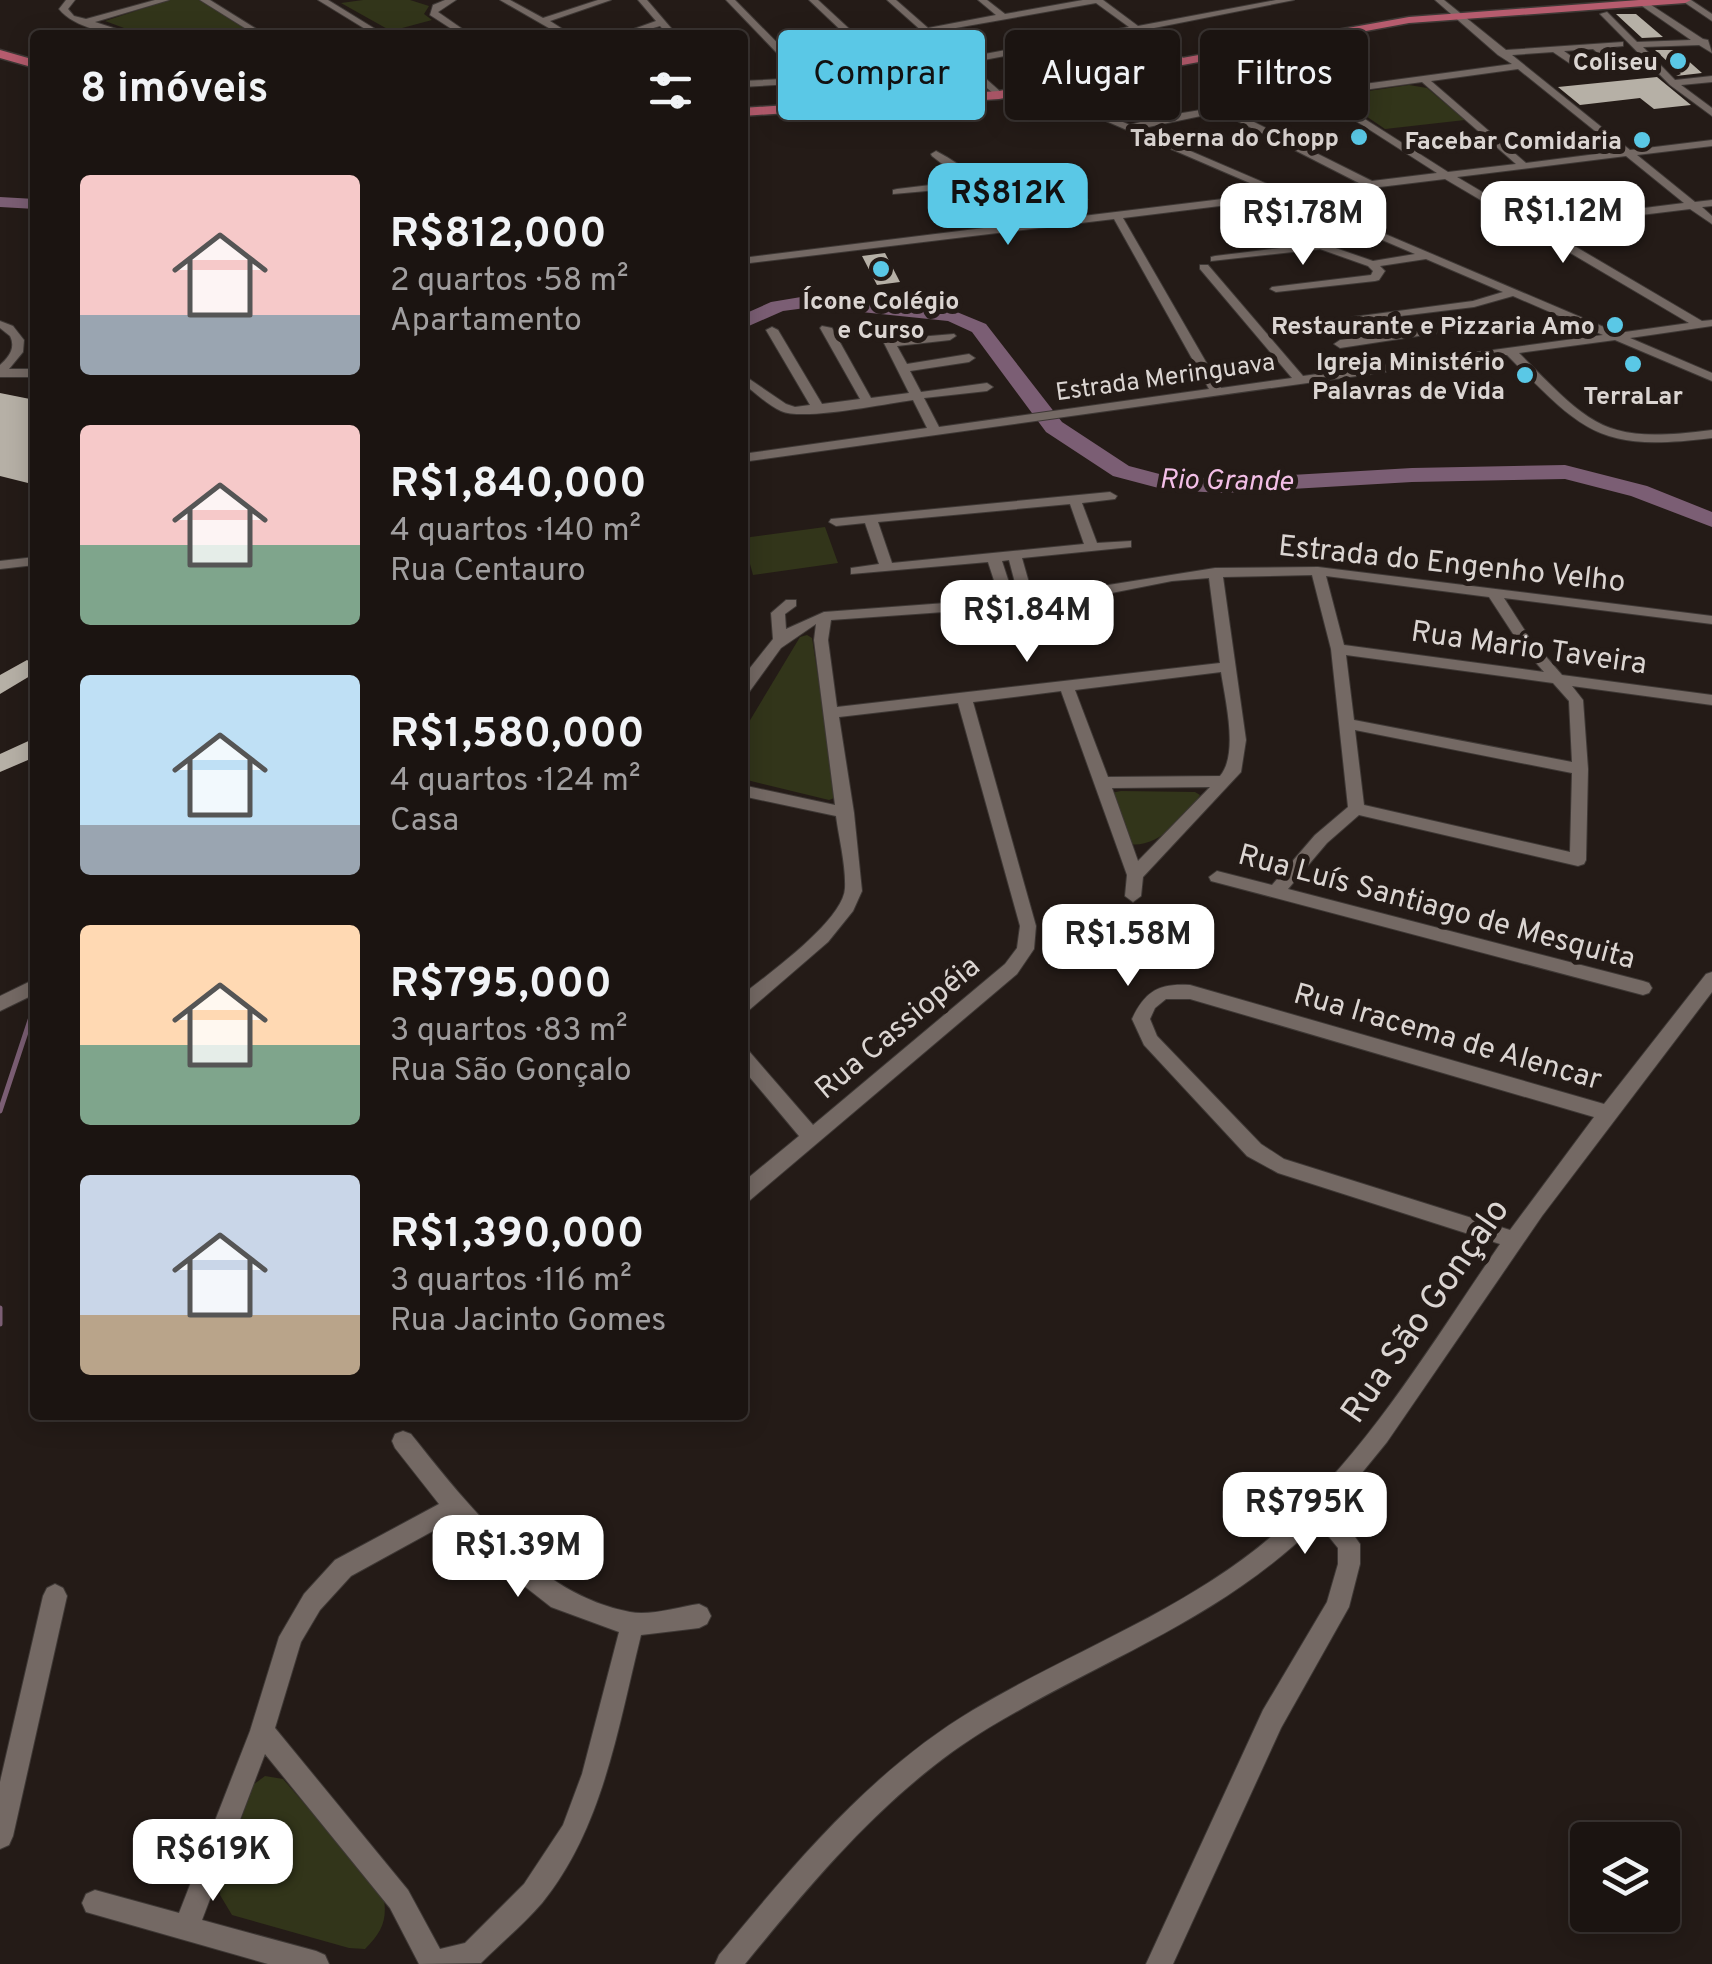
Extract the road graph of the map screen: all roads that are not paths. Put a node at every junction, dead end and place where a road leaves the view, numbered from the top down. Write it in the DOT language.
graph roads {
  1 [pos="70,0"];
  2 [pos="165,0"];
  3 [pos="224,0"];
  4 [pos="322,0"];
  5 [pos="452,0"];
  6 [pos="504,0"];
  7 [pos="607,0"];
  8 [pos="642,0"];
  9 [pos="730,0"];
  10 [pos="814,0"];
  11 [pos="891,0"];
  12 [pos="982,0"];
  13 [pos="1097,0"];
  14 [pos="1290,0"];
  15 [pos="1439,0"];
  16 [pos="1685,0"];
  17 [pos="207,2"];
  18 [pos="1643,9"];
  19 [pos="1604,14"];
  20 [pos="1453,15"];
  21 [pos="1004,16"];
  22 [pos="1712,18"];
  23 [pos="542,21"];
  24 [pos="86,22"];
  25 [pos="662,22"];
  26 [pos="1139,28"];
  27 [pos="113,30"];
  28 [pos="254,30"];
  29 [pos="373,30"];
  30 [pos="459,30"];
  31 [pos="559,30"];
  32 [pos="637,30"];
  33 [pos="669,30"];
  34 [pos="846,30"];
  35 [pos="928,30"];
  36 [pos="1363,30"];
  37 [pos="1706,42"];
  38 [pos="1620,44"];
  39 [pos="1681,44"];
  40 [pos="1594,46"];
  41 [pos="1637,46"];
  42 [pos="778,49"];
  43 [pos="1555,49"];
  44 [pos="1712,50"];
  45 [pos="1501,53"];
  46 [pos="0,54"];
  47 [pos="1699,57"];
  48 [pos="1200,58"];
  49 [pos="985,60"];
  50 [pos="1182,61"];
  51 [pos="30,63"];
  52 [pos="1518,66"];
  53 [pos="1669,79"];
  54 [pos="1712,79"];
  55 [pos="1425,80"];
  56 [pos="778,82"];
  57 [pos="985,83"];
  58 [pos="748,84"];
  59 [pos="1368,87"];
  60 [pos="1005,95"];
  61 [pos="998,96"];
  62 [pos="748,112"];
  63 [pos="1200,113"];
  64 [pos="1712,113"];
  65 [pos="1113,120"];
  66 [pos="1242,120"];
  67 [pos="1361,120"];
  68 [pos="1132,128"];
  69 [pos="1712,143"];
  70 [pos="1625,153"];
  71 [pos="936,154"];
  72 [pos="1524,166"];
  73 [pos="1446,176"];
  74 [pos="1250,180"];
  75 [pos="976,183"];
  76 [pos="1369,184"];
  77 [pos="1332,189"];
  78 [pos="896,192"];
  79 [pos="1285,194"];
  80 [pos="1248,198"];
  81 [pos="1712,202"];
  82 [pos="1692,205"];
  83 [pos="1323,211"];
  84 [pos="1116,214"];
  85 [pos="1712,221"];
  86 [pos="1534,226"];
  87 [pos="1014,227"];
  88 [pos="1428,256"];
  89 [pos="748,260"];
  90 [pos="1372,264"];
  91 [pos="1276,289"];
  92 [pos="1514,292"];
  93 [pos="1400,314"];
  94 [pos="1492,322"];
  95 [pos="0,324"];
  96 [pos="1323,324"];
  97 [pos="1706,324"];
  98 [pos="881,325"];
  99 [pos="826,328"];
  100 [pos="772,330"];
  101 [pos="1417,332"];
  102 [pos="950,336"];
  103 [pos="1612,337"];
  104 [pos="890,343"];
  105 [pos="1340,344"];
  106 [pos="30,349"];
  107 [pos="1510,351"];
  108 [pos="16,354"];
  109 [pos="969,358"];
  110 [pos="903,368"];
  111 [pos="0,372"];
  112 [pos="30,372"];
  113 [pos="1712,377"];
  114 [pos="1300,380"];
  115 [pos="748,381"];
  116 [pos="987,387"];
  117 [pos="1217,392"];
  118 [pos="917,396"];
  119 [pos="868,403"];
  120 [pos="819,410"];
  121 [pos="935,432"];
  122 [pos="1712,434"];
  123 [pos="748,456"];
  124 [pos="1110,496"];
  125 [pos="1075,500"];
  126 [pos="870,519"];
  127 [pos="836,522"];
  128 [pos="1126,544"];
  129 [pos="1092,548"];
  130 [pos="1015,556"];
  131 [pos="994,558"];
  132 [pos="30,562"];
  133 [pos="0,566"];
  134 [pos="887,568"];
  135 [pos="856,571"];
  136 [pos="1318,571"];
  137 [pos="1215,572"];
  138 [pos="1494,594"];
  139 [pos="1026,602"];
  140 [pos="791,603"];
  141 [pos="1009,604"];
  142 [pos="824,616"];
  143 [pos="1712,620"];
  144 [pos="802,623"];
  145 [pos="780,639"];
  146 [pos="820,640"];
  147 [pos="1338,650"];
  148 [pos="1226,667"];
  149 [pos="748,668"];
  150 [pos="1552,676"];
  151 [pos="1066,684"];
  152 [pos="1712,700"];
  153 [pos="965,701"];
  154 [pos="833,713"];
  155 [pos="1349,724"];
  156 [pos="1580,768"];
  157 [pos="1223,781"];
  158 [pos="1103,784"];
  159 [pos="748,791"];
  160 [pos="1356,809"];
  161 [pos="846,813"];
  162 [pos="1135,875"];
  163 [pos="1217,878"];
  164 [pos="1276,892"];
  165 [pos="1133,896"];
  166 [pos="1712,979"];
  167 [pos="1644,988"];
  168 [pos="30,989"];
  169 [pos="748,1001"];
  170 [pos="0,1004"];
  171 [pos="748,1063"];
  172 [pos="1608,1113"];
  173 [pos="810,1135"];
  174 [pos="748,1190"];
  175 [pos="1514,1240"];
  176 [pos="403,1441"];
  177 [pos="1318,1506"];
  178 [pos="456,1507"];
  179 [pos="55,1596"];
  180 [pos="699,1616"];
  181 [pos="632,1625"];
  182 [pos="262,1730"];
  183 [pos="0,1836"];
  184 [pos="95,1903"];
  185 [pos="187,1926"];
  186 [pos="316,1964"];
  187 [pos="434,1964"];
  188 [pos="728,1964"];
  189 [pos="1159,1964"];
  1 -- 24 [label="street"];
  2 -- 24 [label="street"];
  3 -- 17 [label="street"];
  4 -- 29 [label="street"];
  5 -- 30 [label="street"];
  6 -- 23 [label="street"];
  7 -- 23 [label="street"];
  8 -- 25 [label="street"];
  9 -- 42 [label="street"];
  10 -- 34 [label="street"];
  11 -- 35 [label="street"];
  12 -- 21 [label="street"];
  13 -- 21 [label="street"];
  13 -- 26 [label="street"];
  14 -- 26 [label="street"];
  15 -- 20 [label="street"];
  16 -- 18 [label="main road"];
  16 -- 22 [label="street"];
  17 -- 28 [label="street"];
  18 -- 20 [label="main road"];
  18 -- 37 [label="street"];
  18 -- 39 [label="street"];
  19 -- 41 [label="street"];
  20 -- 36 [label="main road"];
  20 -- 45 [label="street"];
  21 -- 35 [label="street"];
  23 -- 31 [label="street"];
  24 -- 27 [label="street"];
  25 -- 32 [label="street"];
  25 -- 33 [label="street"];
  26 -- 49 [label="street"];
  26 -- 50 [label="street"];
  37 -- 39 [label="street"];
  37 -- 44 [label="street"];
  38 -- 40 [label="street"];
  39 -- 41 [label="street"];
  39 -- 47 [label="street"];
  40 -- 43 [label="street"];
  40 -- 43 [label="street"];
  41 -- 53 [label="street"];
  43 -- 45 [label="street"];
  45 -- 52 [label="street"];
  46 -- 51 [label="main road"];
  48 -- 50 [label="main road"];
  52 -- 55 [label="street"];
  52 -- 70 [label="street"];
  53 -- 54 [label="street"];
  53 -- 64 [label="street"];
  55 -- 59 [label="street"];
  55 -- 72 [label="street"];
  56 -- 58 [label="street"];
  57 -- 61 [label="street"];
  60 -- 61 [label="main road"];
  61 -- 62 [label="main road"];
  63 -- 68 [label="street"];
  65 -- 68 [label="street"];
  66 -- 76 [label="street"];
  67 -- 73 [label="street"];
  68 -- 74 [label="street"];
  69 -- 70 [label="street"];
  70 -- 72 [label="street"];
  70 -- 82 [label="street"];
  71 -- 75 [label="street"];
  72 -- 73 [label="street"];
  73 -- 76 [label="street"];
  73 -- 86 [label="street"];
  74 -- 79 [label="street"];
  74 -- 80 [label="street"];
  75 -- 78 [label="street"];
  75 -- 87 [label="street"];
  76 -- 77 [label="street"];
  77 -- 79 [label="street"];
  77 -- 83 [label="street"];
  79 -- 80 [label="street"];
  79 -- 83 [label="street"];
  80 -- 84 [label="street"];
  81 -- 82 [label="street"];
  82 -- 85 [label="street"];
  82 -- 86 [label="street"];
  83 -- 88 [label="street"];
  84 -- 87 [label="street"];
  84 -- 117 [label="street"];
  86 -- 97 [label="street"];
  87 -- 89 [label="street"];
  88 -- 90 [label="street"];
  88 -- 92 [label="street"];
  90 -- 91 [label="street"];
  90 -- 114 [label="street"];
  92 -- 93 [label="street"];
  92 -- 103 [label="street"];
  93 -- 96 [label="street"];
  93 -- 101 [label="street"];
  94 -- 101 [label="street"];
  95 -- 108 [label="street"];
  97 -- 103 [label="street, Estrada Meringuava"];
  98 -- 104 [label="street"];
  99 -- 119 [label="street"];
  100 -- 120 [label="street"];
  101 -- 105 [label="street"];
  102 -- 104 [label="street"];
  103 -- 107 [label="street, Estrada Meringuava"];
  103 -- 113 [label="street"];
  104 -- 110 [label="street"];
  106 -- 108 [label="street"];
  107 -- 114 [label="street, Estrada Meringuava"];
  107 -- 122 [label="street"];
  108 -- 111 [label="street"];
  108 -- 112 [label="street"];
  109 -- 110 [label="street"];
  110 -- 118 [label="street"];
  111 -- 112 [label="street"];
  114 -- 117 [label="street, Estrada Meringuava"];
  115 -- 120 [label="street"];
  116 -- 118 [label="street"];
  117 -- 121 [label="street, Estrada Meringuava"];
  118 -- 119 [label="street"];
  118 -- 121 [label="street"];
  119 -- 120 [label="street"];
  121 -- 123 [label="street, Estrada Meringuava"];
  124 -- 125 [label="street"];
  125 -- 126 [label="street"];
  125 -- 129 [label="street"];
  126 -- 127 [label="street"];
  126 -- 134 [label="street"];
  128 -- 129 [label="street"];
  129 -- 130 [label="street"];
  130 -- 131 [label="street"];
  130 -- 139 [label="street"];
  131 -- 134 [label="street"];
  131 -- 141 [label="street"];
  132 -- 133 [label="street"];
  134 -- 135 [label="street"];
  136 -- 137 [label="street, Estrada do Engenho Velho"];
  136 -- 138 [label="street, Estrada do Engenho Velho"];
  136 -- 147 [label="street"];
  137 -- 139 [label="street, Estrada do Engenho Velho"];
  137 -- 148 [label="street"];
  138 -- 143 [label="street, Estrada do Engenho Velho"];
  138 -- 150 [label="street"];
  139 -- 141 [label="street, Estrada do Engenho Velho"];
  140 -- 145 [label="street"];
  141 -- 142 [label="street, Estrada do Engenho Velho"];
  142 -- 144 [label="street, Estrada do Engenho Velho"];
  142 -- 146 [label="street"];
  144 -- 145 [label="street, Estrada do Engenho Velho"];
  144 -- 146 [label="street"];
  145 -- 149 [label="street, Estrada do Engenho Velho"];
  146 -- 154 [label="street"];
  147 -- 150 [label="street, Rua Mario Taveira"];
  147 -- 155 [label="street"];
  148 -- 151 [label="street"];
  148 -- 157 [label="street"];
  150 -- 152 [label="street, Rua Mario Taveira"];
  150 -- 156 [label="street"];
  151 -- 153 [label="street"];
  151 -- 158 [label="street"];
  153 -- 154 [label="street"];
  153 -- 173 [label="street, Rua Cassiopéia"];
  154 -- 161 [label="street"];
  155 -- 156 [label="street"];
  155 -- 160 [label="street"];
  156 -- 160 [label="street"];
  157 -- 158 [label="street"];
  157 -- 162 [label="street"];
  158 -- 162 [label="street"];
  159 -- 161 [label="street"];
  160 -- 164 [label="street"];
  161 -- 169 [label="street"];
  162 -- 165 [label="street"];
  163 -- 164 [label="street, Rua Luís Santiago de Mesquita"];
  164 -- 167 [label="street, Rua Luís Santiago de Mesquita"];
  166 -- 172 [label="street, Rua São Gonçalo"];
  168 -- 170 [label="street"];
  171 -- 173 [label="street"];
  172 -- 175 [label="street, Rua São Gonçalo"];
  172 -- 175 [label="street, Rua Iracema de Alencar"];
  173 -- 174 [label="street, Rua Cassiopéia"];
  175 -- 177 [label="street, Rua São Gonçalo"];
  176 -- 178 [label="street"];
  177 -- 188 [label="street, Rua São Gonçalo"];
  177 -- 189 [label="street"];
  178 -- 181 [label="street"];
  178 -- 182 [label="street"];
  179 -- 183 [label="street"];
  180 -- 181 [label="street"];
  181 -- 187 [label="street"];
  182 -- 185 [label="street"];
  182 -- 187 [label="street"];
  184 -- 185 [label="street"];
  185 -- 186 [label="street"];
}
